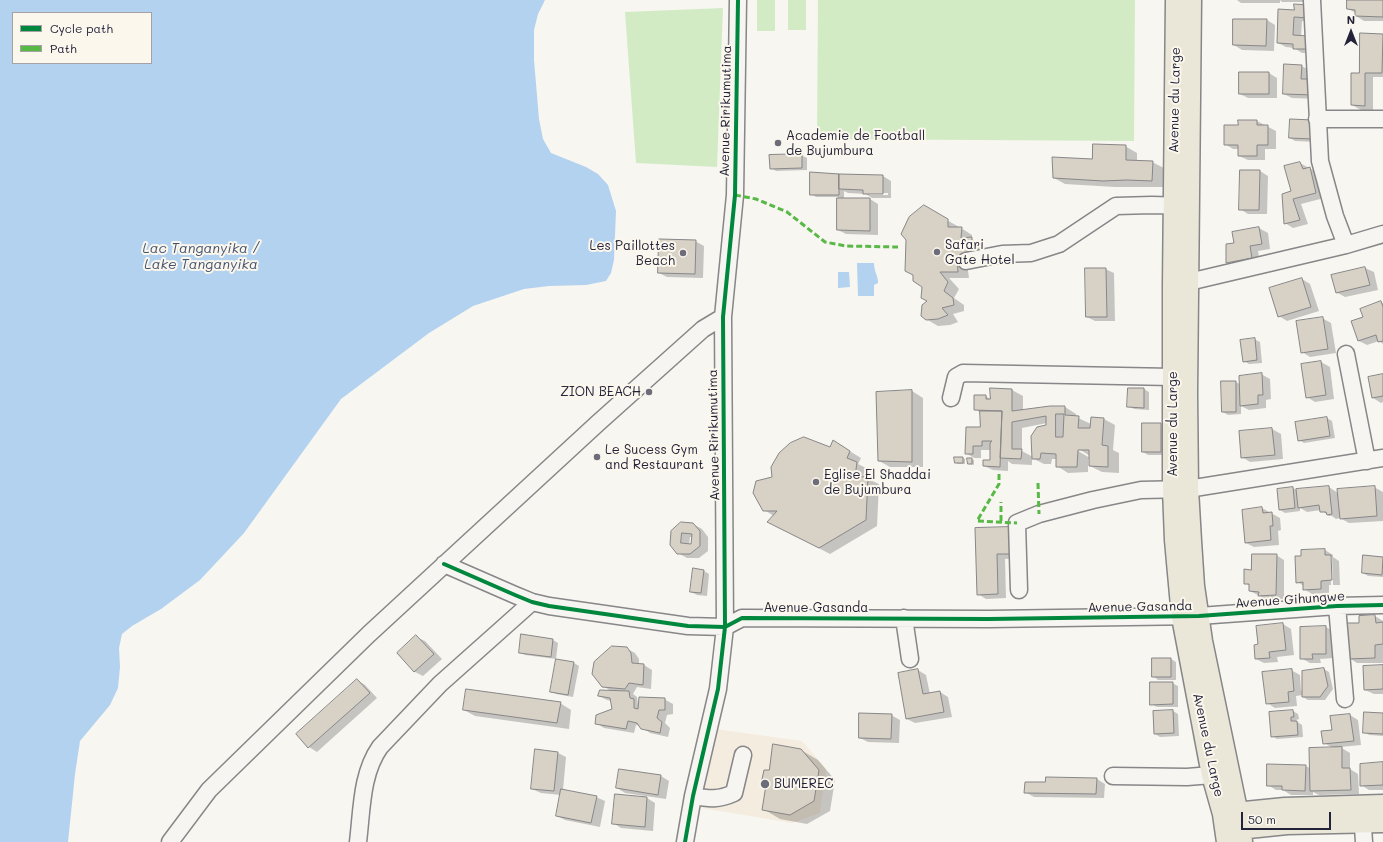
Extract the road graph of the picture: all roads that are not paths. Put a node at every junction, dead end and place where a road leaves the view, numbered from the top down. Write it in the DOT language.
graph roads {
  1 [pos="738,0"];
  2 [pos="1176,0"];
  3 [pos="1191,0"];
  4 [pos="1312,0"];
  5 [pos="1383,118"];
  6 [pos="1317,119"];
  7 [pos="1182,206"];
  8 [pos="1383,234"];
  9 [pos="1346,245"];
  10 [pos="966,261"];
  11 [pos="1181,284"];
  12 [pos="723,317"];
  13 [pos="1346,354"];
  14 [pos="1173,377"];
  15 [pos="951,398"];
  16 [pos="1383,458"];
  17 [pos="1367,461"];
  18 [pos="1180,489"];
  19 [pos="444,564"];
  20 [pos="1019,590"];
  21 [pos="532,602"];
  22 [pos="1383,604"];
  23 [pos="1337,606"];
  24 [pos="1190,616"];
  25 [pos="904,618"];
  26 [pos="725,627"];
  27 [pos="910,659"];
  28 [pos="1345,699"];
  29 [pos="743,754"];
  30 [pos="1212,775"];
  31 [pos="1113,776"];
  32 [pos="693,796"];
  33 [pos="1383,805"];
  34 [pos="1363,814"];
  35 [pos="1383,822"];
  36 [pos="1233,828"];
  37 [pos="170,842"];
  38 [pos="358,842"];
  39 [pos="685,842"];
  40 [pos="1364,842"];
  1 -- 12 [label="street, Avenue Ririkumutima"];
  2 -- 7 [label="main road, Avenue du Large"];
  3 -- 7 [label="main road, Avenue du Large"];
  4 -- 6 [label="street"];
  5 -- 6 [label="street"];
  6 -- 9 [label="street"];
  7 -- 10 [label="street"];
  7 -- 11 [label="main road, Avenue du Large"];
  8 -- 9 [label="street"];
  9 -- 11 [label="street"];
  11 -- 14 [label="main road, Avenue du Large"];
  11 -- 18 [label="main road, Avenue du Large"];
  12 -- 19 [label="street"];
  12 -- 26 [label="street, Avenue Ririkumutima"];
  13 -- 17 [label="street"];
  14 -- 15 [label="street"];
  14 -- 18 [label="main road, Avenue du Large"];
  16 -- 17 [label="street"];
  17 -- 18 [label="street"];
  18 -- 20 [label="street"];
  18 -- 24 [label="main road, Avenue du Large"];
  19 -- 21 [label="street, Avenue Gasanda"];
  19 -- 37 [label="street"];
  21 -- 26 [label="street, Avenue Gasanda"];
  21 -- 38 [label="street"];
  22 -- 23 [label="street, Avenue Gihungwe"];
  23 -- 24 [label="street, Avenue Gihungwe"];
  23 -- 28 [label="street"];
  24 -- 25 [label="street, Avenue Gasanda"];
  24 -- 30 [label="main road, Avenue du Large"];
  24 -- 36 [label="main road, Avenue du Large"];
  25 -- 26 [label="street, Avenue Gasanda"];
  25 -- 27 [label="street"];
  26 -- 32 [label="street, Avenue Ririkumutima"];
  29 -- 32 [label="street"];
  30 -- 31 [label="street"];
  30 -- 36 [label="main road, Avenue du Large"];
  32 -- 39 [label="street, Avenue Ririkumutima"];
  33 -- 34 [label="main road"];
  34 -- 35 [label="main road"];
  34 -- 36 [label="main road"];
  34 -- 40 [label="street"];
}
